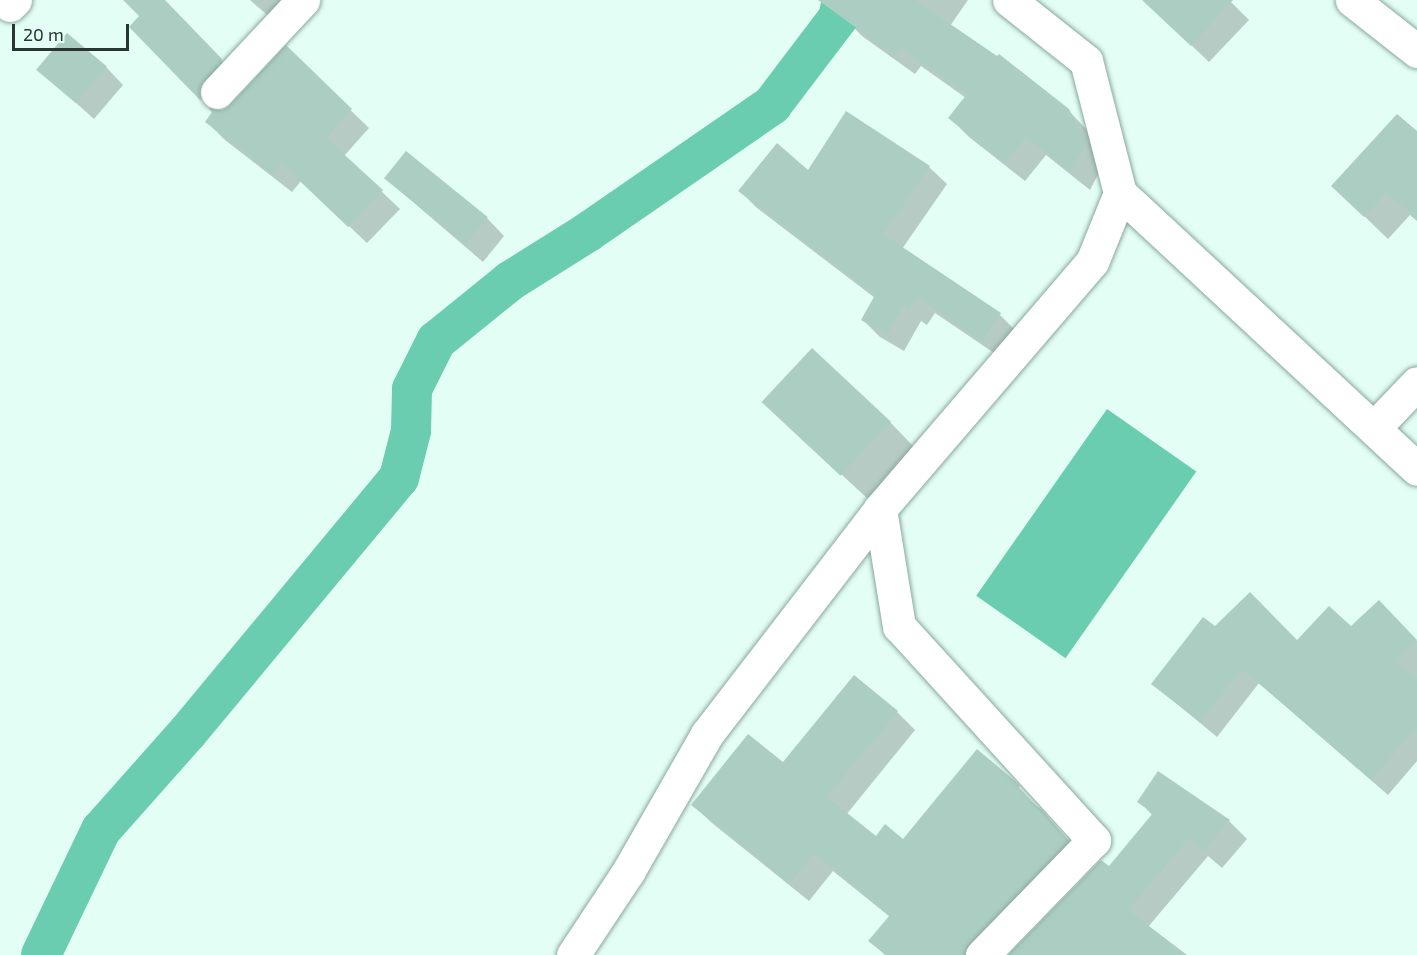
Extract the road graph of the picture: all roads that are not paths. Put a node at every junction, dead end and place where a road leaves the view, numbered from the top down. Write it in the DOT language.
graph roads {
  1 [pos="303,0"];
  2 [pos="1009,0"];
  3 [pos="1352,0"];
  4 [pos="1417,51"];
  5 [pos="217,92"];
  6 [pos="1120,193"];
  7 [pos="1417,383"];
  8 [pos="1374,428"];
  9 [pos="1417,469"];
  10 [pos="880,509"];
  11 [pos="573,955"];
  12 [pos="982,955"];
  1 -- 5 [label="street"];
  2 -- 6 [label="street"];
  3 -- 4 [label="street"];
  6 -- 8 [label="street"];
  6 -- 10 [label="street"];
  7 -- 8 [label="street"];
  8 -- 9 [label="street"];
  10 -- 11 [label="street"];
  10 -- 12 [label="street"];
}
